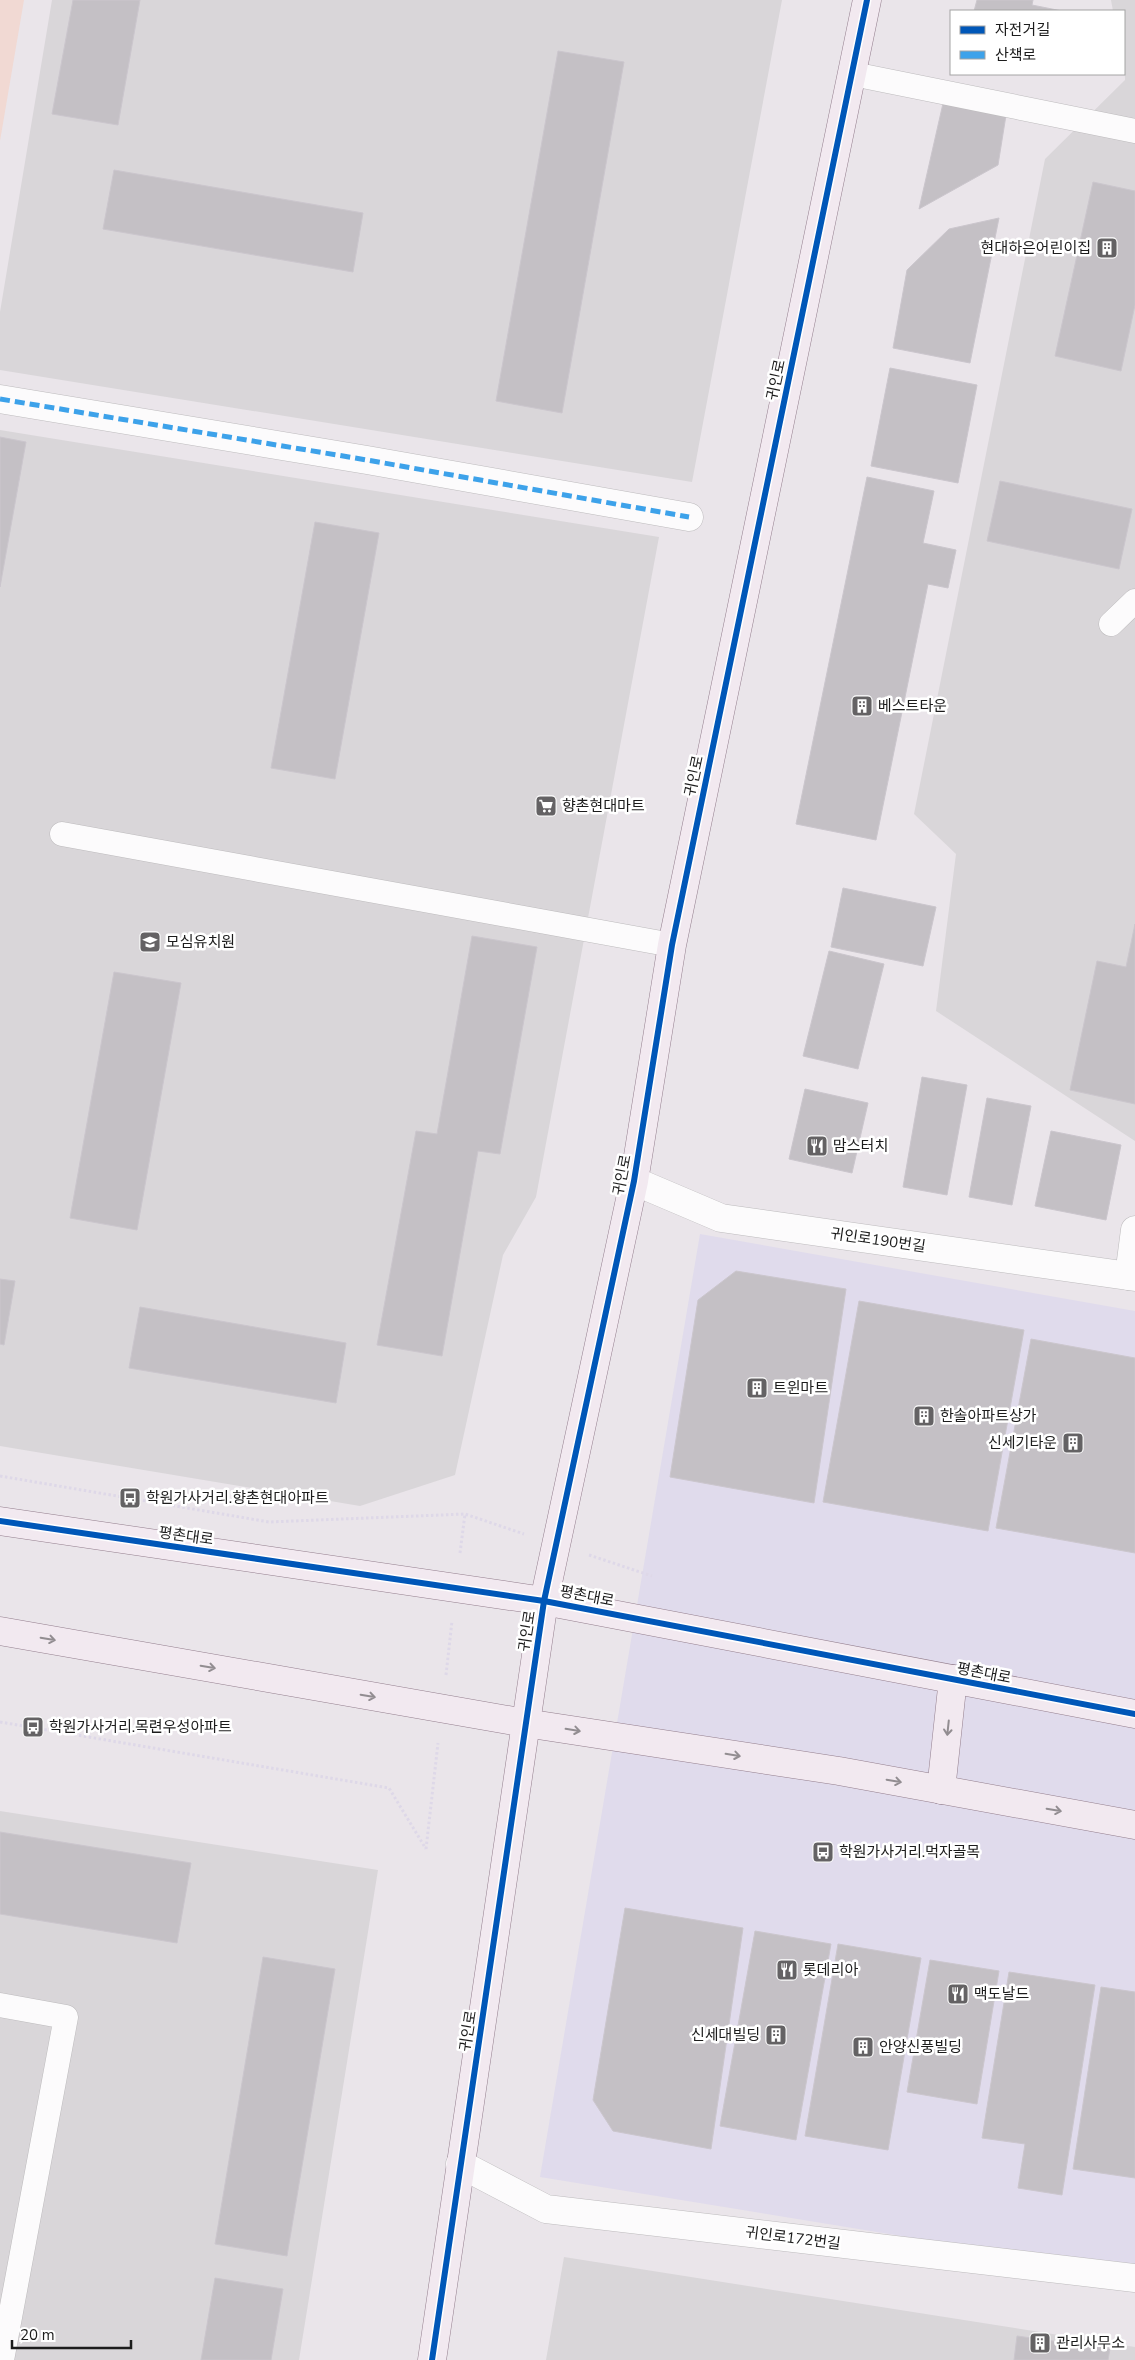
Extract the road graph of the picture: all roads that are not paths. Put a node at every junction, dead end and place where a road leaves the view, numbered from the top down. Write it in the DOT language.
graph roads {
  1 [pos="867,0"];
  2 [pos="853,74"];
  3 [pos="1135,131"];
  4 [pos="0,399"];
  5 [pos="689,517"];
  6 [pos="1135,601"];
  7 [pos="1111,624"];
  8 [pos="62,834"];
  9 [pos="672,945"];
  10 [pos="634,1181"];
  11 [pos="1135,1230"];
  12 [pos="1132,1277"];
  13 [pos="0,1521"];
  14 [pos="544,1601"];
  15 [pos="0,1630"];
  16 [pos="953,1679"];
  17 [pos="1135,1714"];
  18 [pos="524,1723"];
  19 [pos="941,1790"];
  20 [pos="1135,1824"];
  21 [pos="0,2005"];
  22 [pos="460,2164"];
  23 [pos="1135,2278"];
  24 [pos="2,2360"];
  25 [pos="432,2360"];
  1 -- 2 [label="street, 귀인로"];
  2 -- 3 [label="lane"];
  2 -- 9 [label="street, 귀인로"];
  4 -- 5 [label="street"];
  6 -- 7 [label="lane"];
  8 -- 9 [label="lane"];
  9 -- 10 [label="street, 귀인로"];
  10 -- 12 [label="street, 귀인로190번길"];
  10 -- 14 [label="street, 귀인로"];
  11 -- 12 [label="street, 귀인로190번길"];
  13 -- 14 [label="street, 평촌대로"];
  14 -- 16 [label="street, 평촌대로"];
  14 -- 18 [label="street, 귀인로"];
  15 -- 18 [label="street, one-way"];
  16 -- 17 [label="street, 평촌대로"];
  16 -- 19 [label="street, one-way"];
  18 -- 19 [label="street, one-way"];
  18 -- 22 [label="street, 귀인로"];
  19 -- 20 [label="street, one-way"];
  21 -- 24 [label="lane"];
  22 -- 23 [label="street, 귀인로172번길"];
  22 -- 25 [label="street, 귀인로"];
}
